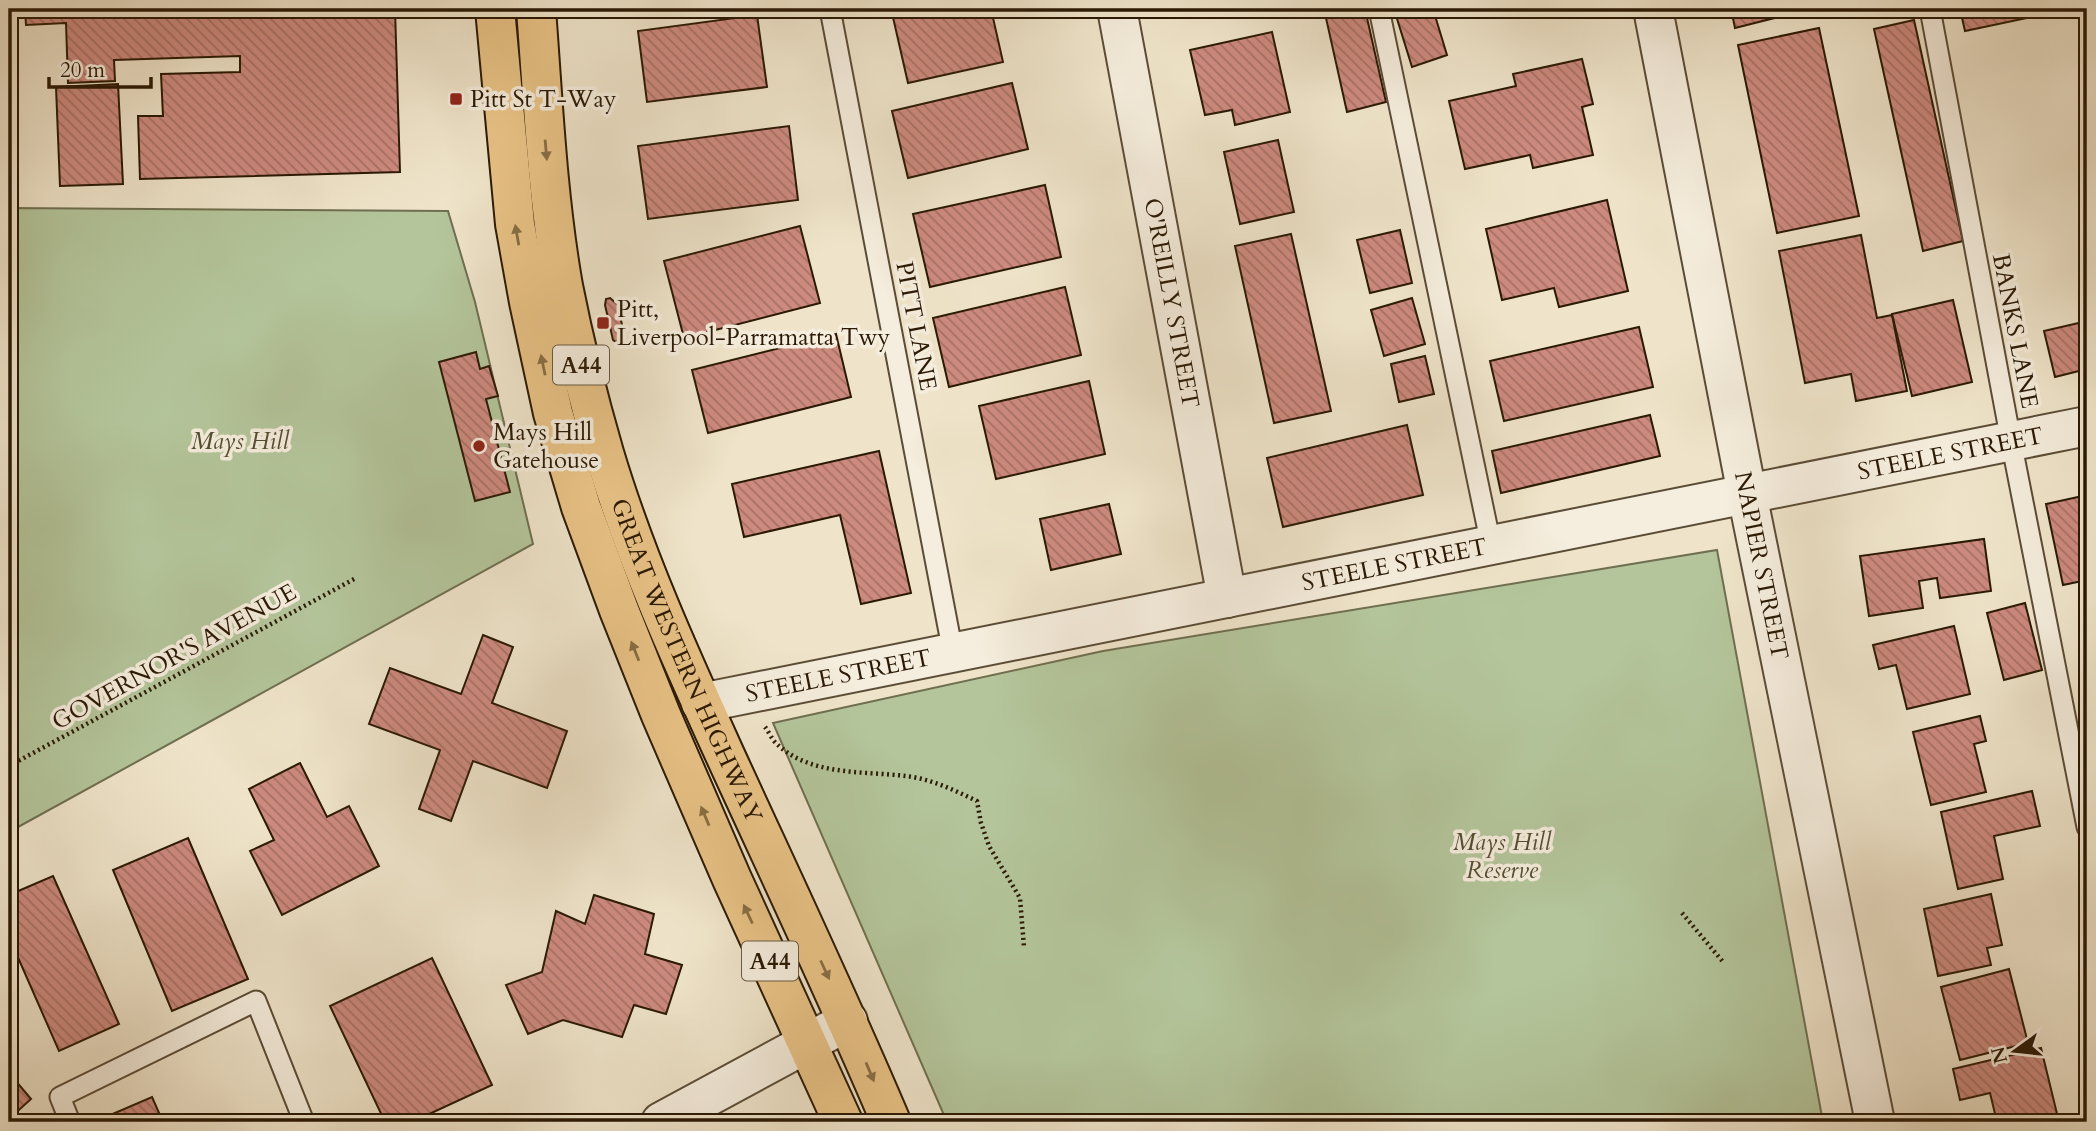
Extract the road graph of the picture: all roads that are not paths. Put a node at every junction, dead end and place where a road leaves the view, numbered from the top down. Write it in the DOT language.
graph roads {
  1 [pos="495,9"];
  2 [pos="536,9"];
  3 [pos="831,9"];
  4 [pos="1116,9"];
  5 [pos="1379,9"];
  6 [pos="1653,9"];
  7 [pos="1930,9"];
  8 [pos="2087,426"];
  9 [pos="2011,441"];
  10 [pos="1747,494"];
  11 [pos="1491,545"];
  12 [pos="1227,598"];
  13 [pos="953,653"];
  14 [pos="701,703"];
  15 [pos="2087,827"];
  16 [pos="848,1021"];
  17 [pos="807,1043"];
  18 [pos="70,1122"];
  19 [pos="304,1122"];
  20 [pos="661,1122"];
  21 [pos="843,1122"];
  22 [pos="891,1122"];
  23 [pos="1875,1122"];
  17 -- 1 [label="highway, GREAT WESTERN HIGHWAY / A44, one-way"];
  2 -- 14 [label="highway, GREAT WESTERN HIGHWAY / A44, one-way"];
  3 -- 13 [label="lane, PITT LANE"];
  4 -- 12 [label="street, O'REILLY STREET"];
  5 -- 11 [label="lane"];
  6 -- 10 [label="street, NAPIER STREET"];
  7 -- 9 [label="lane, BANKS LANE"];
  8 -- 9 [label="street, STEELE STREET"];
  9 -- 10 [label="street, STEELE STREET"];
  9 -- 15 [label="lane, BANKS LANE"];
  10 -- 11 [label="street, STEELE STREET"];
  10 -- 23 [label="street, NAPIER STREET"];
  11 -- 12 [label="street, STEELE STREET"];
  12 -- 13 [label="street, STEELE STREET"];
  13 -- 14 [label="street, STEELE STREET"];
  14 -- 16 [label="highway, GREAT WESTERN HIGHWAY / A44, one-way"];
  16 -- 17 [label="street"];
  16 -- 22 [label="highway, GREAT WESTERN HIGHWAY / A44, one-way"];
  17 -- 20 [label="street"];
  17 -- 21 [label="highway, GREAT WESTERN HIGHWAY / A44"];
  18 -- 19 [label="lane"];
}
